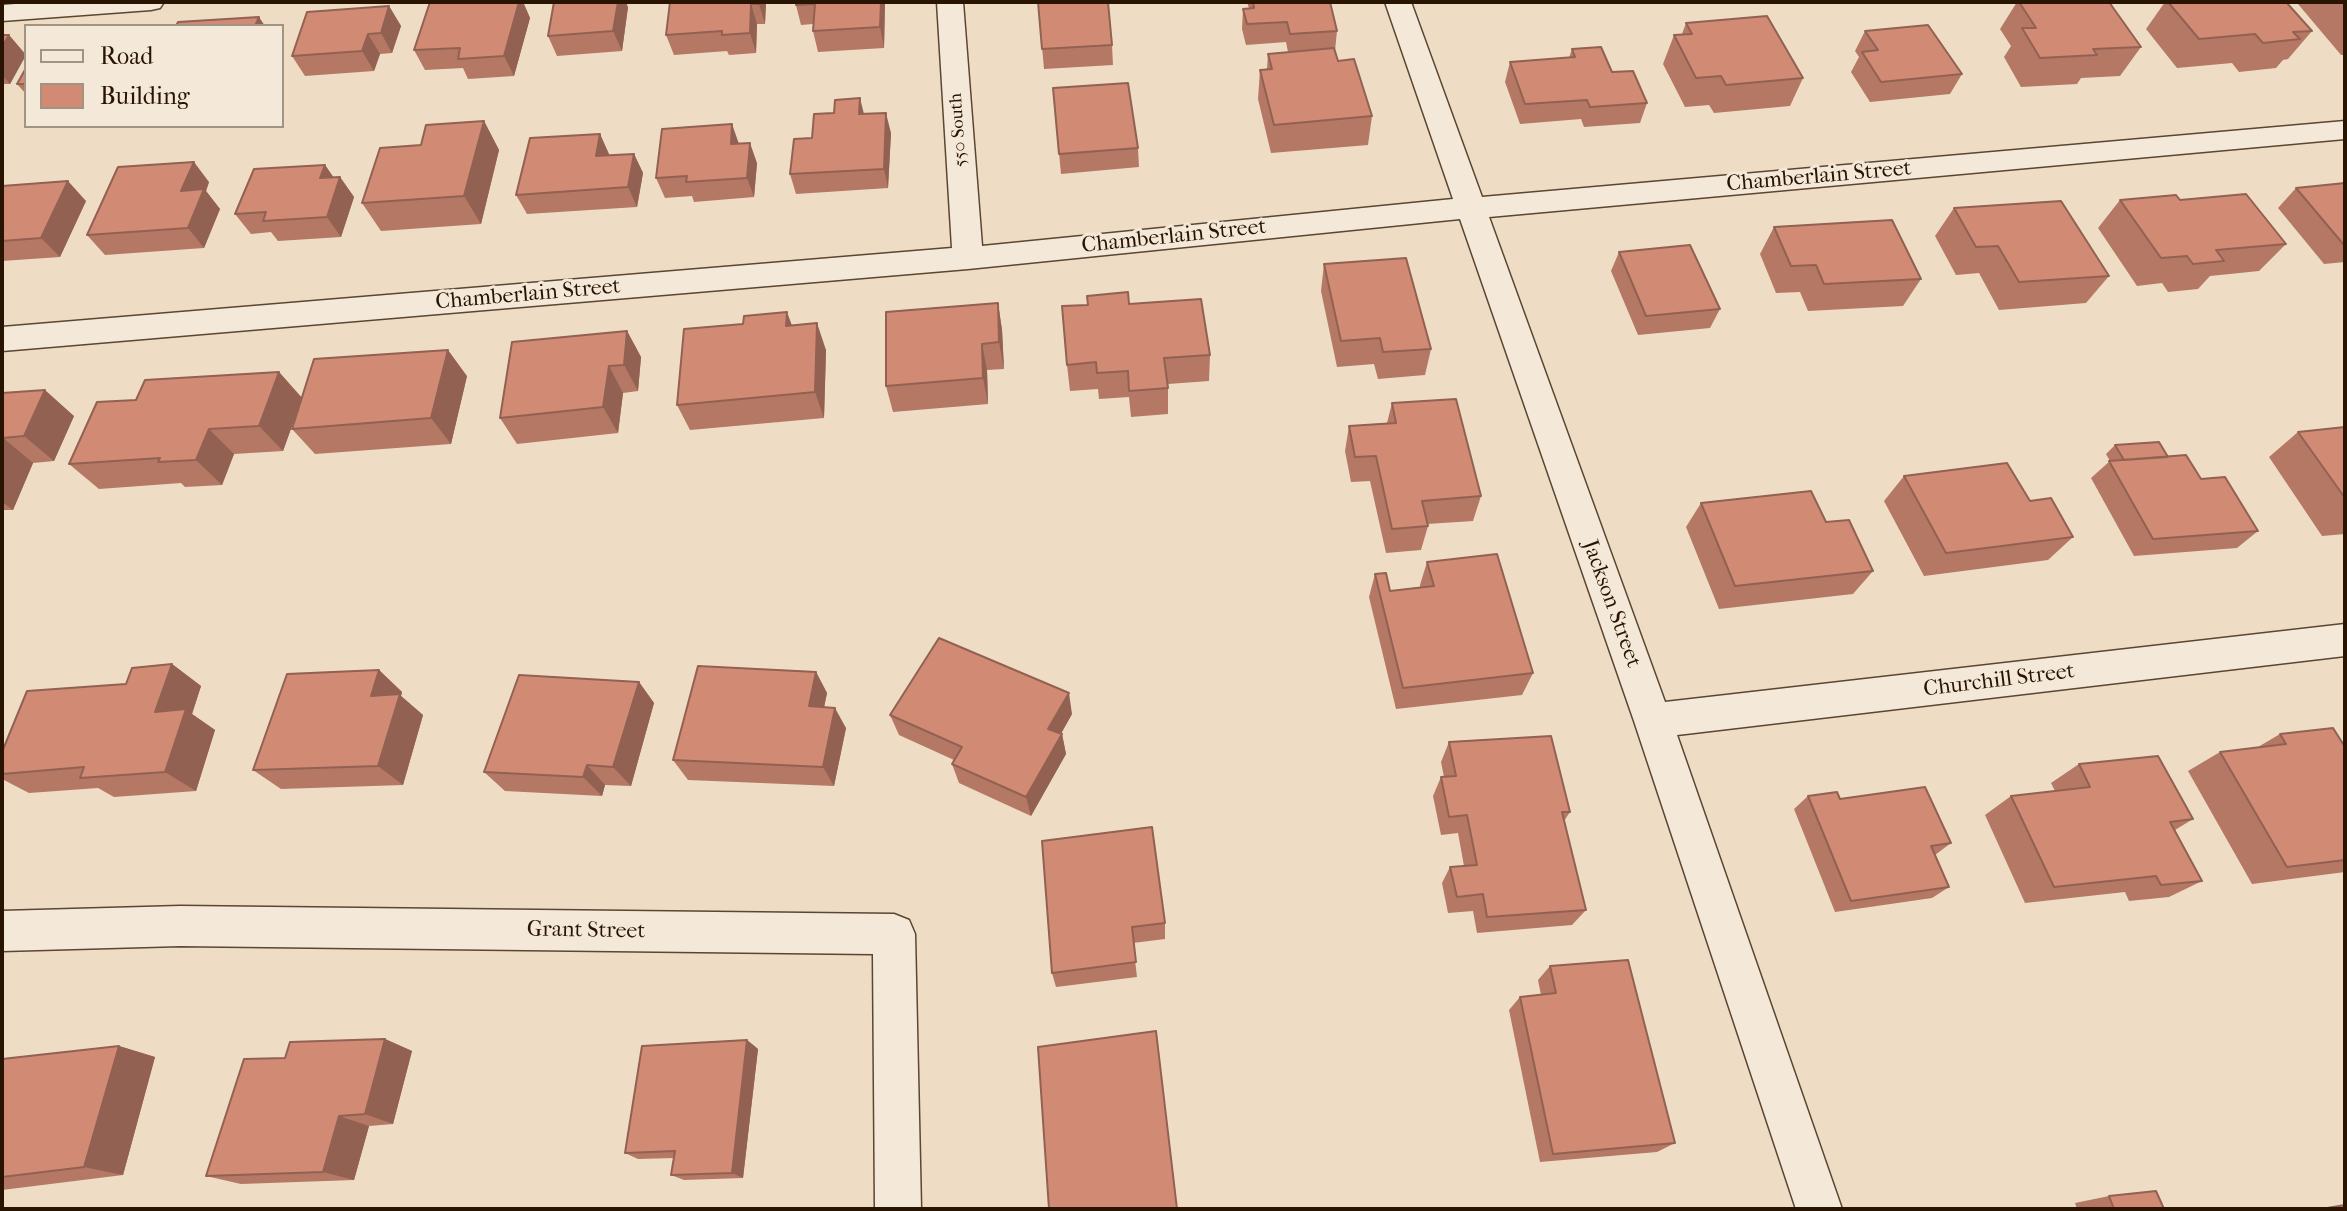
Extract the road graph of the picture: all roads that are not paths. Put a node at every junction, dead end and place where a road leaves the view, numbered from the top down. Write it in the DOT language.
graph roads {
  1 [pos="151,2"];
  2 [pos="950,2"];
  3 [pos="1398,2"];
  4 [pos="2,13"];
  5 [pos="2345,130"];
  6 [pos="1469,208"];
  7 [pos="968,258"];
  8 [pos="2,339"];
  9 [pos="2345,640"];
  10 [pos="1653,721"];
  11 [pos="2,931"];
  12 [pos="898,1209"];
  13 [pos="1819,1209"];
  1 -- 4 [label="street"];
  2 -- 7 [label="street, 550 South"];
  3 -- 6 [label="street, Jackson Street"];
  5 -- 6 [label="street, Chamberlain Street"];
  6 -- 7 [label="street, Chamberlain Street"];
  6 -- 10 [label="street, Jackson Street"];
  7 -- 8 [label="street, Chamberlain Street"];
  9 -- 10 [label="street, Churchill Street"];
  10 -- 13 [label="street, Jackson Street"];
  11 -- 12 [label="street, Grant Street"];
}
